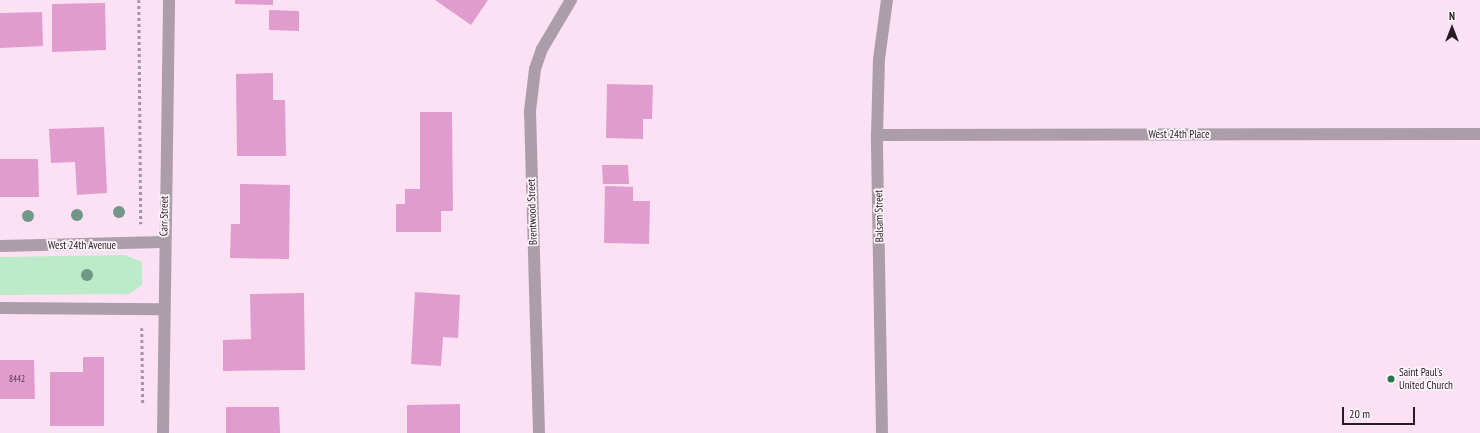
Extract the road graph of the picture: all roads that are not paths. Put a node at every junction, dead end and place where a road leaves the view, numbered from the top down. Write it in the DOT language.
graph roads {
  1 [pos="169,0"];
  2 [pos="571,0"];
  3 [pos="887,0"];
  4 [pos="1480,134"];
  5 [pos="877,135"];
  6 [pos="163,242"];
  7 [pos="0,246"];
  8 [pos="0,308"];
  9 [pos="162,310"];
  10 [pos="163,433"];
  11 [pos="539,433"];
  12 [pos="882,433"];
  1 -- 6 [label="street, Carr Street"];
  2 -- 11 [label="street, Brentwood Street"];
  3 -- 5 [label="street, Balsam Street"];
  4 -- 5 [label="street, West 24th Place"];
  5 -- 12 [label="street, Balsam Street"];
  6 -- 7 [label="street, West 24th Avenue"];
  6 -- 9 [label="street, Carr Street"];
  8 -- 9 [label="street"];
  9 -- 10 [label="street, Carr Street"];
}
